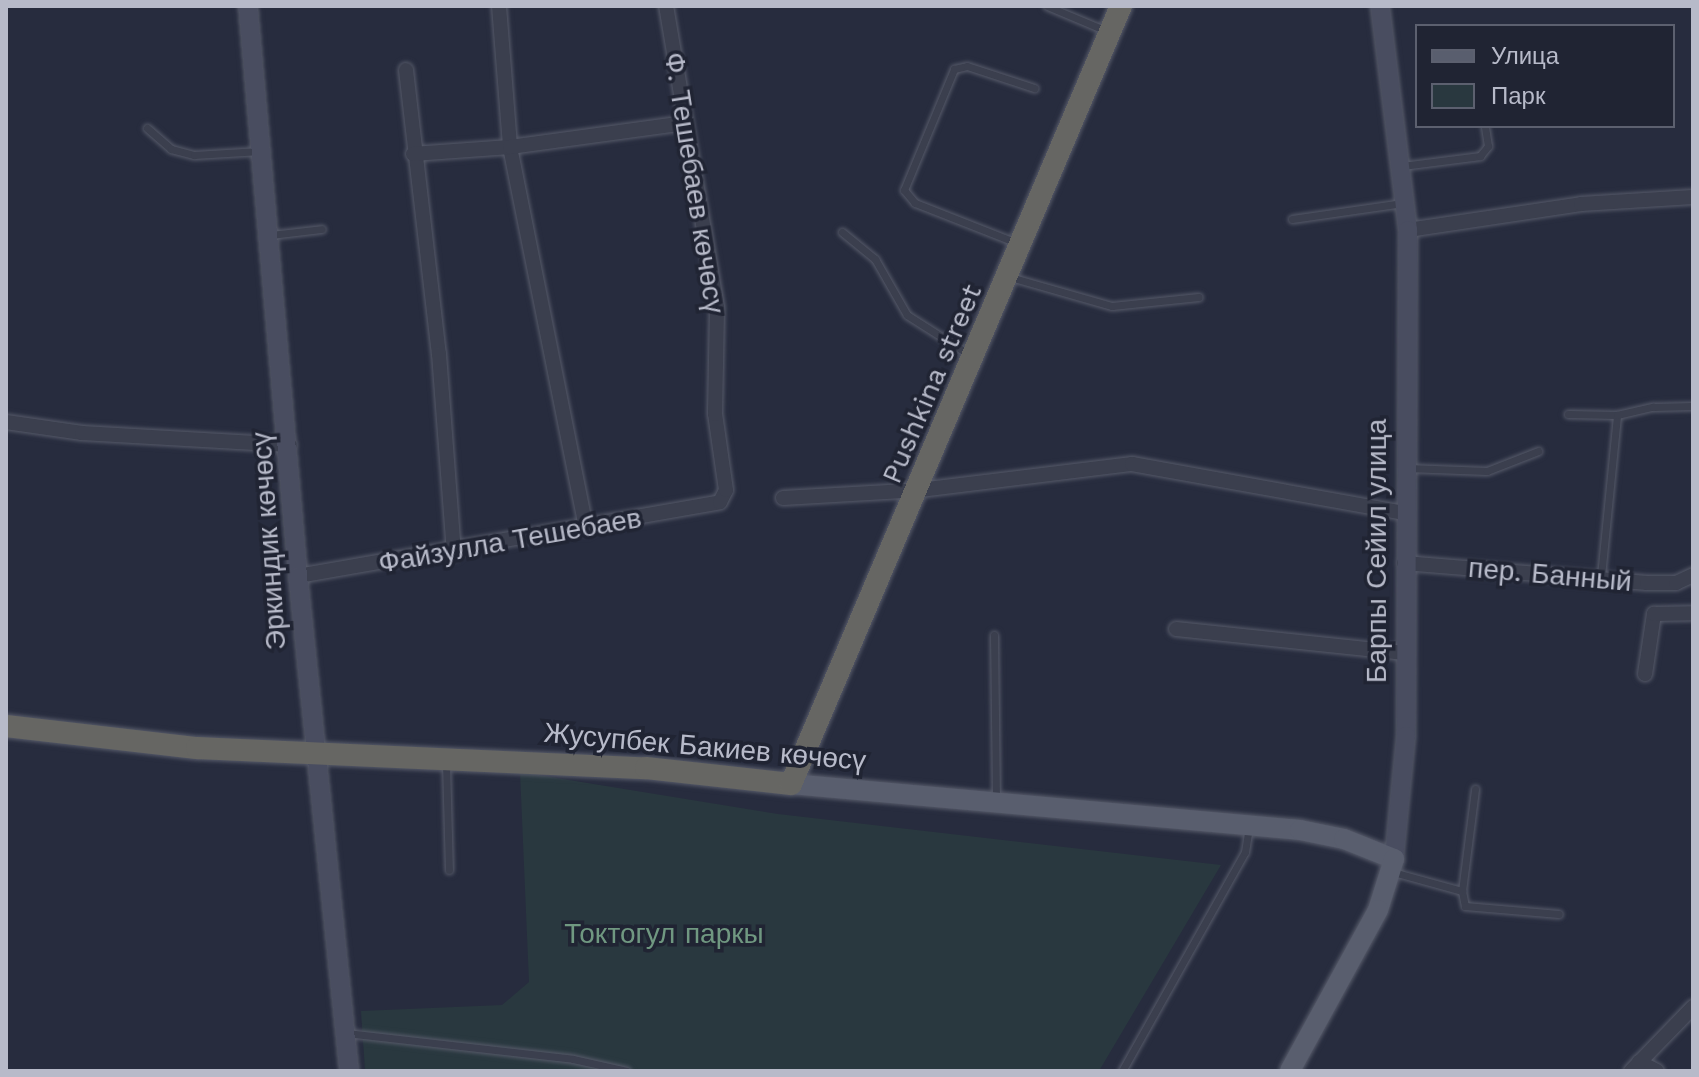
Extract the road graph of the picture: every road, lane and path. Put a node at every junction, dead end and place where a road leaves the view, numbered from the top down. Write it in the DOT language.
graph roads {
  1 [pos="248,6"];
  2 [pos="499,6"];
  3 [pos="666,6"];
  4 [pos="1047,6"];
  5 [pos="1121,6"];
  6 [pos="1380,6"];
  7 [pos="1111,33"];
  8 [pos="406,70"];
  9 [pos="1034,88"];
  10 [pos="685,123"];
  11 [pos="147,128"];
  12 [pos="1485,128"];
  13 [pos="510,147"];
  14 [pos="262,151"];
  15 [pos="413,154"];
  16 [pos="1402,166"];
  17 [pos="1693,197"];
  18 [pos="1405,203"];
  19 [pos="1292,219"];
  20 [pos="322,229"];
  21 [pos="1408,230"];
  22 [pos="842,232"];
  23 [pos="270,235"];
  24 [pos="1023,245"];
  25 [pos="1010,277"];
  26 [pos="1199,297"];
  27 [pos="975,358"];
  28 [pos="1693,406"];
  29 [pos="1568,414"];
  30 [pos="1617,415"];
  31 [pos="6,422"];
  32 [pos="290,445"];
  33 [pos="1538,451"];
  34 [pos="1405,468"];
  35 [pos="920,490"];
  36 [pos="783,498"];
  37 [pos="720,502"];
  38 [pos="1404,513"];
  39 [pos="586,529"];
  40 [pos="454,553"];
  41 [pos="1404,563"];
  42 [pos="1693,575"];
  43 [pos="298,576"];
  44 [pos="1601,576"];
  45 [pos="1693,613"];
  46 [pos="1176,629"];
  47 [pos="994,635"];
  48 [pos="1405,653"];
  49 [pos="1645,674"];
  50 [pos="6,726"];
  51 [pos="316,751"];
  52 [pos="446,756"];
  53 [pos="791,784"];
  54 [pos="1475,789"];
  55 [pos="996,801"];
  56 [pos="1250,825"];
  57 [pos="1393,865"];
  58 [pos="449,870"];
  59 [pos="1462,891"];
  60 [pos="1559,914"];
  61 [pos="1693,1007"];
  62 [pos="343,1033"];
  63 [pos="1635,1067"];
  64 [pos="349,1071"];
  65 [pos="627,1071"];
  66 [pos="1122,1071"];
  67 [pos="1290,1071"];
  68 [pos="1657,1071"];
  1 -- 14 [label="main road, Эркиндик көчөсү"];
  2 -- 13 [label="street"];
  3 -- 10 [label="street, Ф. Тешебаев көчөсү"];
  4 -- 7 [label="lane"];
  5 -- 7 [label="highway, Pushkina street"];
  6 -- 16 [label="main road, Барпы Сейил улица"];
  7 -- 24 [label="highway, Pushkina street"];
  8 -- 15 [label="street"];
  9 -- 24 [label="lane"];
  10 -- 13 [label="street"];
  10 -- 37 [label="street, Ф. Тешебаев көчөсү"];
  11 -- 14 [label="lane"];
  12 -- 16 [label="lane"];
  13 -- 15 [label="street"];
  13 -- 39 [label="street"];
  14 -- 23 [label="main road, Эркиндик көчөсү"];
  15 -- 40 [label="street"];
  16 -- 18 [label="main road, Барпы Сейил улица"];
  17 -- 21 [label="street"];
  18 -- 19 [label="lane"];
  18 -- 21 [label="main road, Барпы Сейил улица"];
  20 -- 23 [label="lane"];
  21 -- 34 [label="main road, Барпы Сейил улица"];
  22 -- 27 [label="lane"];
  23 -- 32 [label="main road, Эркиндик көчөсү"];
  24 -- 25 [label="highway, Pushkina street"];
  25 -- 26 [label="lane"];
  25 -- 27 [label="highway, Pushkina street"];
  27 -- 35 [label="highway, Pushkina street"];
  28 -- 30 [label="lane"];
  29 -- 30 [label="lane"];
  30 -- 44 [label="lane"];
  31 -- 32 [label="street"];
  32 -- 43 [label="main road, Эркиндик көчөсү"];
  33 -- 34 [label="lane"];
  34 -- 38 [label="main road, Барпы Сейил улица"];
  35 -- 36 [label="street"];
  35 -- 38 [label="street"];
  35 -- 53 [label="highway, Pushkina street"];
  37 -- 39 [label="street, Файзулла Тешебаев"];
  38 -- 41 [label="main road, Барпы Сейил улица"];
  39 -- 40 [label="street, Файзулла Тешебаев"];
  40 -- 43 [label="street, Файзулла Тешебаев"];
  41 -- 44 [label="street, пер. Банный"];
  41 -- 48 [label="main road, Барпы Сейил улица"];
  42 -- 44 [label="street, пер. Банный"];
  43 -- 51 [label="main road, Эркиндик көчөсү"];
  45 -- 49 [label="street"];
  46 -- 48 [label="street"];
  47 -- 55 [label="lane"];
  48 -- 57 [label="main road, Барпы Сейил улица"];
  50 -- 51 [label="highway, Жусупбек Бакиев көчөсү"];
  51 -- 52 [label="highway, Жусупбек Бакиев көчөсү"];
  51 -- 62 [label="main road, Эркиндик көчөсү"];
  52 -- 53 [label="highway, Жусупбек Бакиев көчөсү"];
  52 -- 58 [label="lane"];
  53 -- 55 [label="main road, Жусупбек Бакиев көчөсү"];
  54 -- 59 [label="lane"];
  55 -- 56 [label="main road, Жусупбек Бакиев көчөсү"];
  56 -- 57 [label="main road, Жусупбек Бакиев көчөсү"];
  56 -- 66 [label="lane"];
  57 -- 59 [label="lane"];
  57 -- 67 [label="main road, Барпы Сейил улица"];
  59 -- 60 [label="lane"];
  61 -- 63 [label="street"];
  62 -- 64 [label="main road, Эркиндик көчөсү"];
  62 -- 65 [label="lane"];
  63 -- 68 [label="street"];
}
